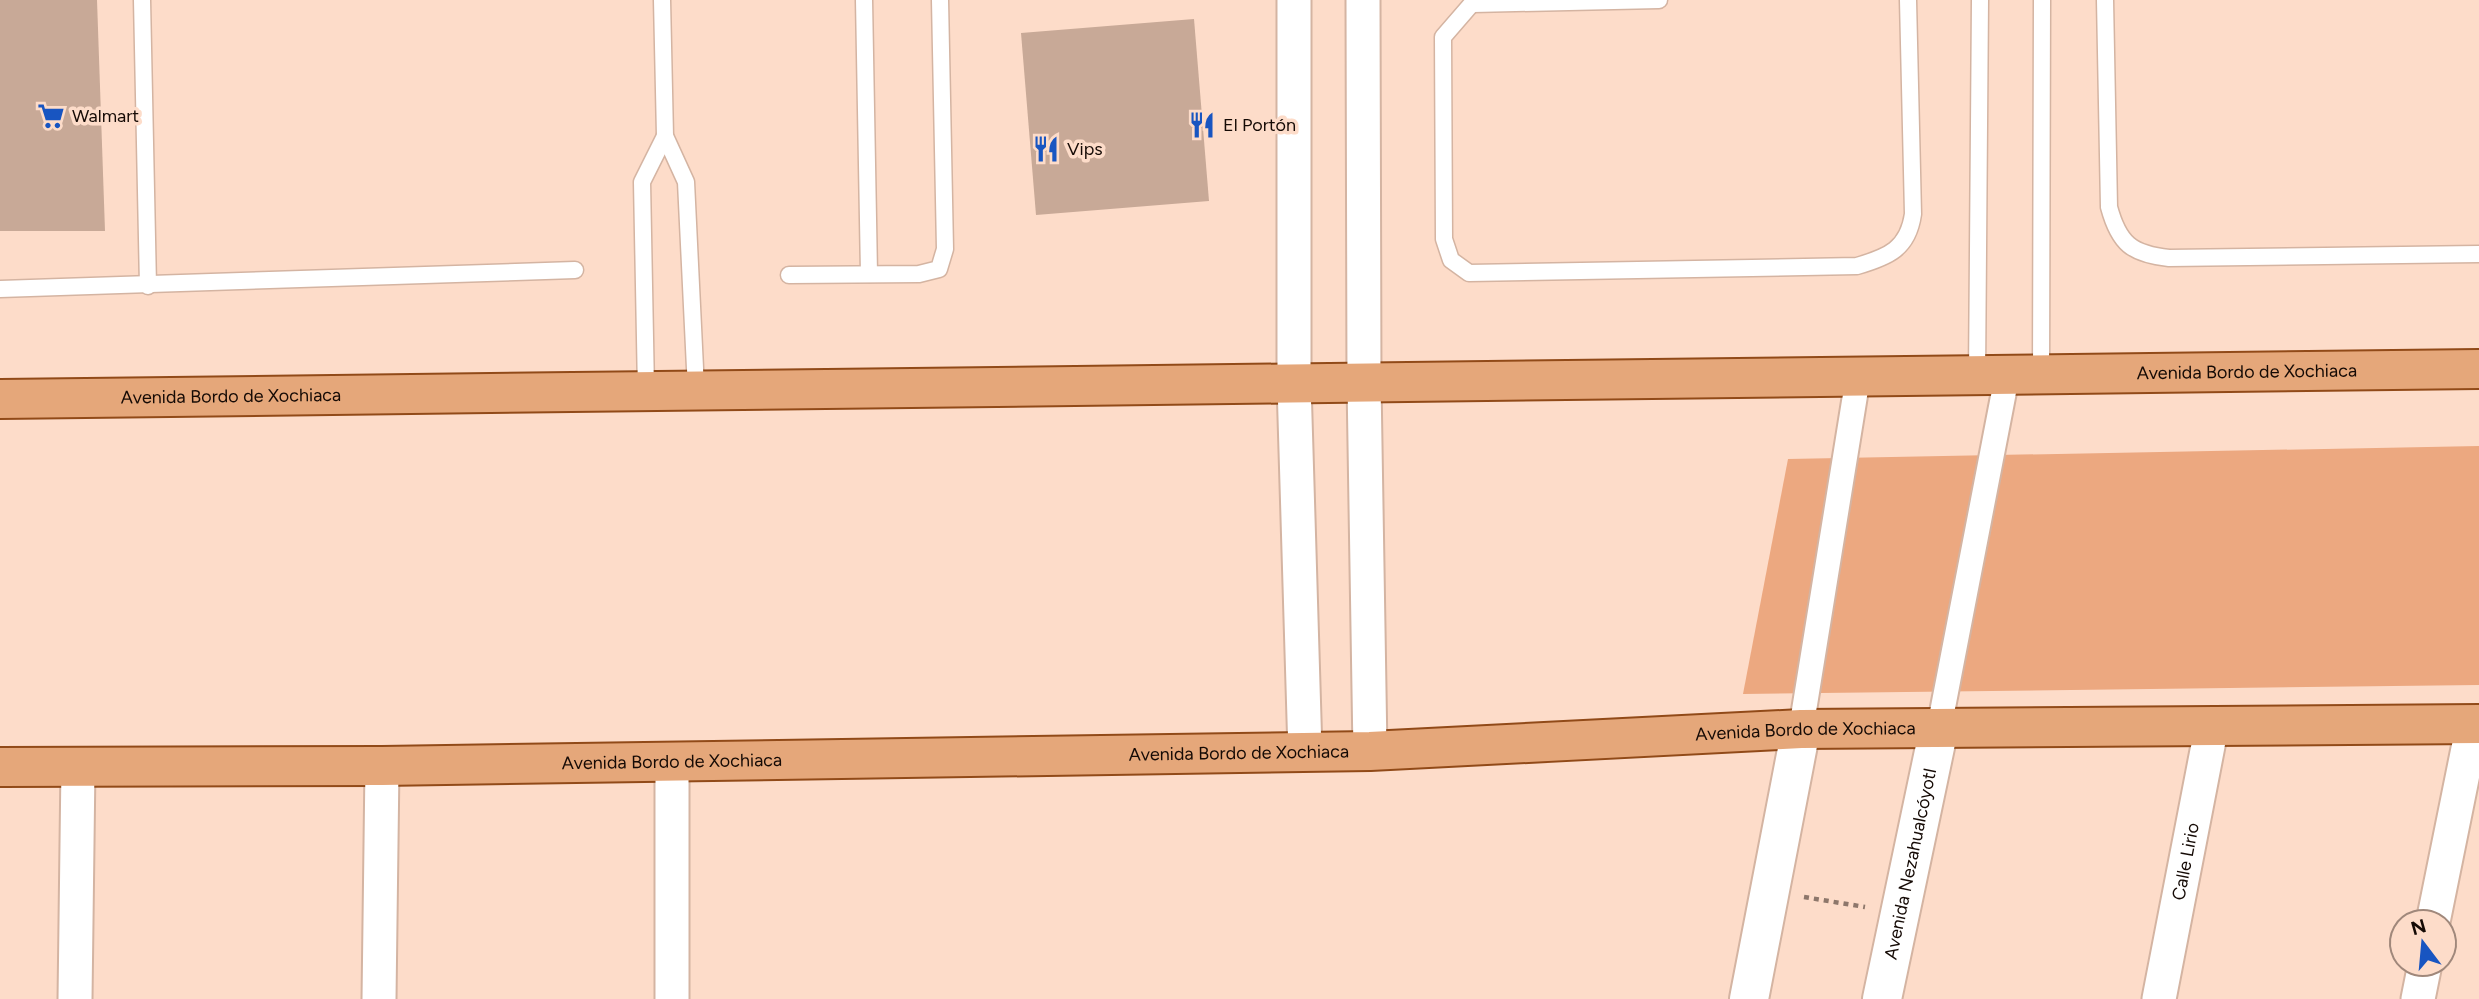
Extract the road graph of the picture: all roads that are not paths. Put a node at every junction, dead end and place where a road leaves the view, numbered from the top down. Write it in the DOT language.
graph roads {
  1 [pos="142,0"];
  2 [pos="662,0"];
  3 [pos="864,0"];
  4 [pos="940,0"];
  5 [pos="1294,0"];
  6 [pos="1363,0"];
  7 [pos="1659,0"];
  8 [pos="1908,0"];
  9 [pos="1980,0"];
  10 [pos="2042,0"];
  11 [pos="2105,0"];
  12 [pos="1474,2"];
  13 [pos="665,136"];
  14 [pos="2479,254"];
  15 [pos="575,270"];
  16 [pos="869,274"];
  17 [pos="789,275"];
  18 [pos="148,286"];
  19 [pos="0,289"];
  20 [pos="2479,369"];
  21 [pos="2008,376"];
  22 [pos="1858,377"];
  23 [pos="1364,383"];
  24 [pos="1294,384"];
  25 [pos="696,389"];
  26 [pos="646,390"];
  27 [pos="0,399"];
  28 [pos="2476,724"];
  29 [pos="2212,725"];
  30 [pos="1939,728"];
  31 [pos="1801,729"];
  32 [pos="1370,751"];
  33 [pos="1305,752"];
  34 [pos="672,760"];
  35 [pos="78,766"];
  36 [pos="382,766"];
  37 [pos="0,767"];
  38 [pos="2436,908"];
  39 [pos="2422,978"];
  40 [pos="75,999"];
  41 [pos="379,999"];
  42 [pos="672,999"];
  43 [pos="1749,999"];
  44 [pos="1882,999"];
  45 [pos="2159,999"];
  46 [pos="2418,999"];
  1 -- 18 [label="lane"];
  2 -- 13 [label="lane"];
  3 -- 16 [label="lane"];
  4 -- 16 [label="lane"];
  5 -- 24 [label="street"];
  6 -- 23 [label="street"];
  7 -- 12 [label="lane"];
  8 -- 12 [label="lane"];
  9 -- 21 [label="lane"];
  10 -- 21 [label="lane"];
  11 -- 14 [label="lane"];
  13 -- 25 [label="lane"];
  13 -- 26 [label="lane"];
  15 -- 18 [label="lane"];
  16 -- 17 [label="lane"];
  18 -- 19 [label="lane"];
  20 -- 21 [label="main road, Avenida Bordo de Xochiaca"];
  21 -- 22 [label="main road, Avenida Bordo de Xochiaca"];
  21 -- 30 [label="street"];
  22 -- 23 [label="main road, Avenida Bordo de Xochiaca"];
  22 -- 31 [label="street"];
  23 -- 24 [label="main road, Avenida Bordo de Xochiaca"];
  23 -- 32 [label="street"];
  24 -- 25 [label="main road, Avenida Bordo de Xochiaca"];
  24 -- 33 [label="street"];
  25 -- 26 [label="main road, Avenida Bordo de Xochiaca"];
  26 -- 27 [label="main road, Avenida Bordo de Xochiaca"];
  28 -- 29 [label="main road, Avenida Bordo de Xochiaca"];
  28 -- 38 [label="street"];
  29 -- 30 [label="main road, Avenida Bordo de Xochiaca"];
  29 -- 45 [label="street, Calle Lirio"];
  30 -- 31 [label="main road, Avenida Bordo de Xochiaca"];
  30 -- 44 [label="main road, Avenida Nezahualcóyotl"];
  31 -- 32 [label="main road, Avenida Bordo de Xochiaca"];
  31 -- 43 [label="main road"];
  32 -- 33 [label="main road, Avenida Bordo de Xochiaca"];
  33 -- 34 [label="main road, Avenida Bordo de Xochiaca"];
  34 -- 36 [label="main road, Avenida Bordo de Xochiaca"];
  34 -- 42 [label="street"];
  35 -- 36 [label="main road, Avenida Bordo de Xochiaca"];
  35 -- 37 [label="main road, Avenida Bordo de Xochiaca"];
  35 -- 40 [label="street"];
  36 -- 41 [label="street"];
  39 -- 46 [label="street"];
}
